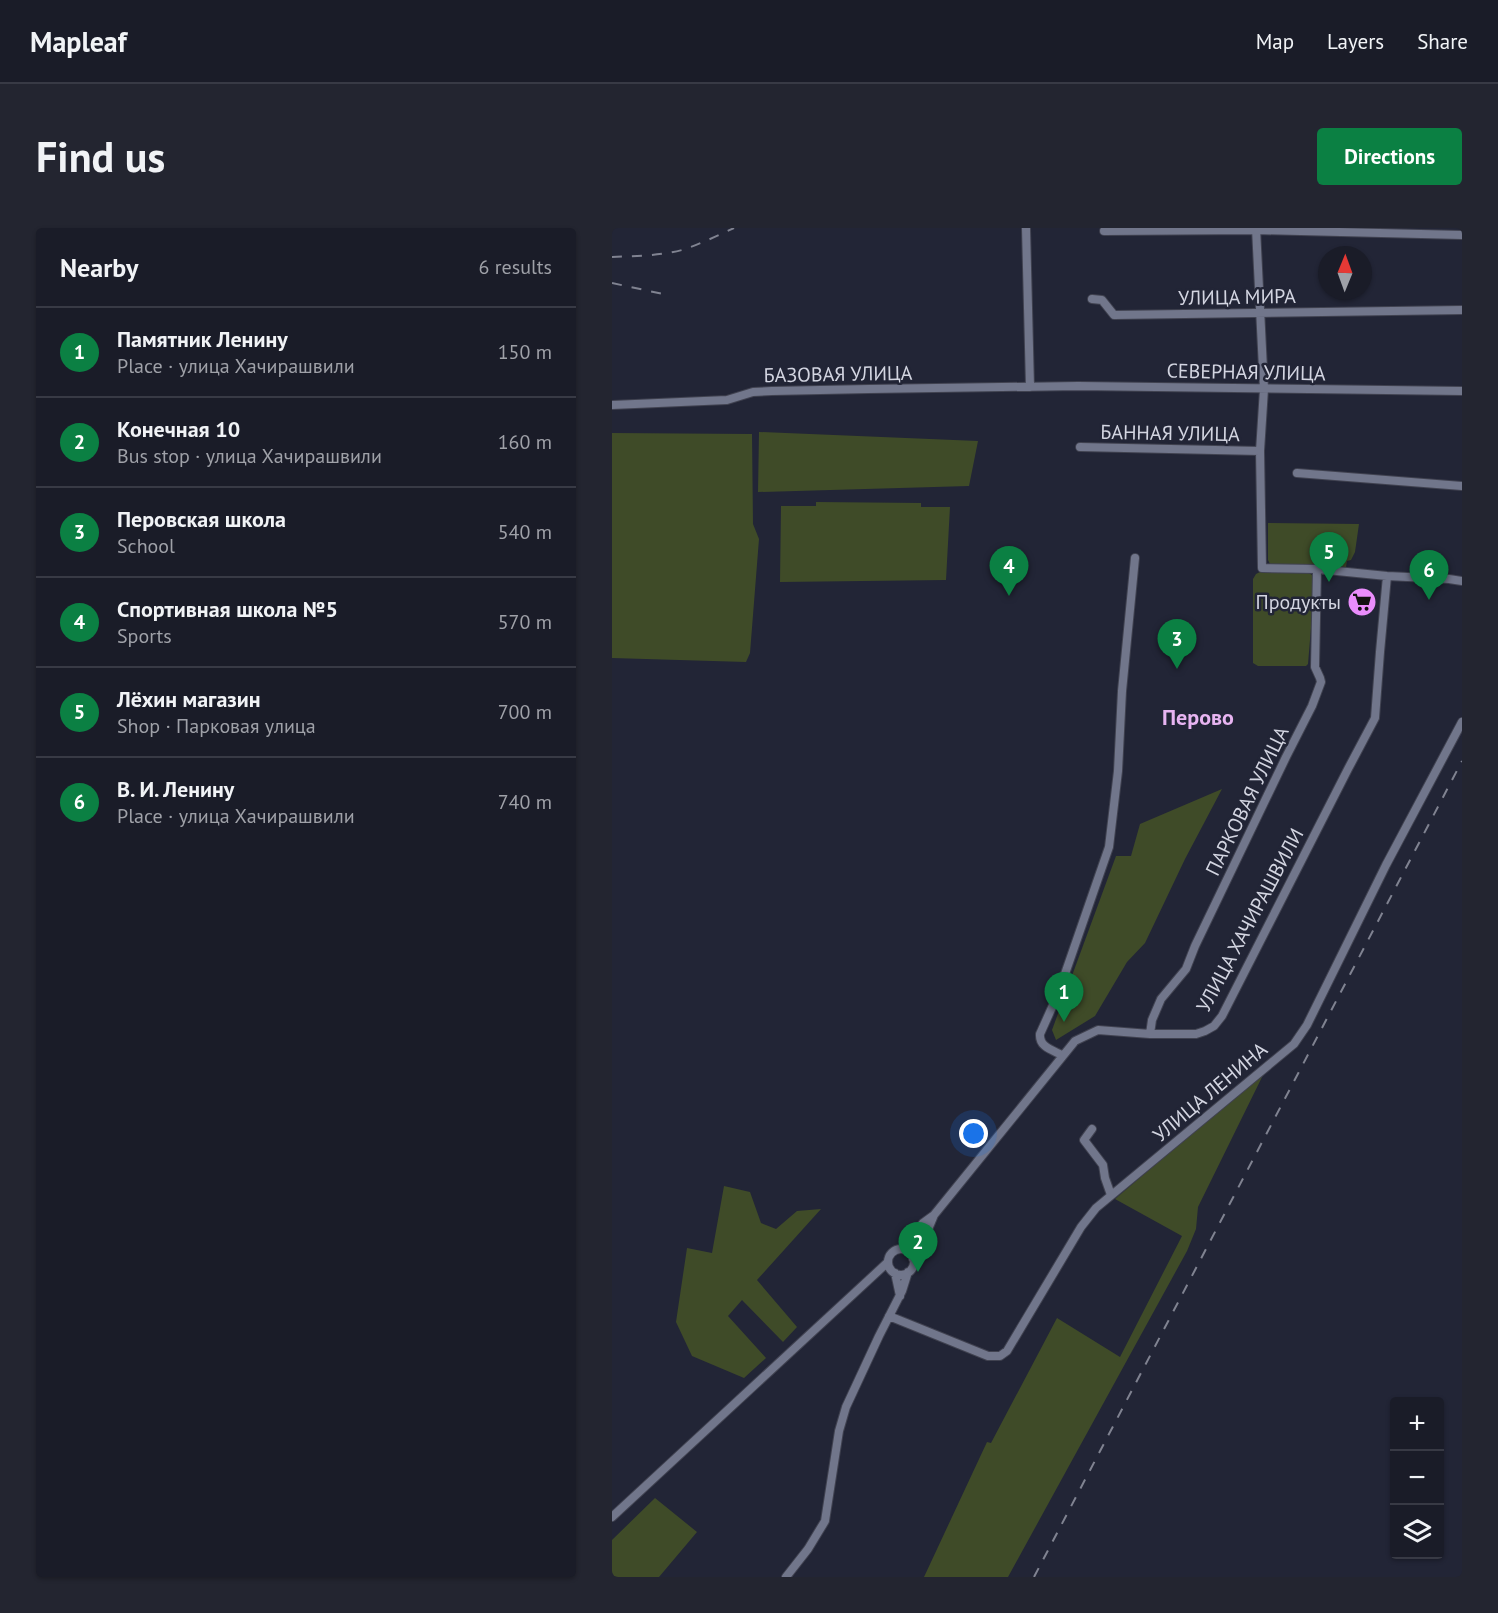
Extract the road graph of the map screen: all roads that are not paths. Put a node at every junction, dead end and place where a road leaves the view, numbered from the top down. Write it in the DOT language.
graph roads {
  1 [pos="1026,228"];
  2 [pos="1256,229"];
  3 [pos="1104,231"];
  4 [pos="1462,235"];
  5 [pos="1092,299"];
  6 [pos="1462,310"];
  7 [pos="1259,314"];
  8 [pos="1030,387"];
  9 [pos="1264,388"];
  10 [pos="1462,391"];
  11 [pos="612,405"];
  12 [pos="1080,447"];
  13 [pos="1260,451"];
  14 [pos="1297,473"];
  15 [pos="1462,486"];
  16 [pos="1135,558"];
  17 [pos="1317,569"];
  18 [pos="1387,576"];
  19 [pos="1462,581"];
  20 [pos="1462,722"];
  21 [pos="1150,1034"];
  22 [pos="1062,1055"];
  23 [pos="1092,1129"];
  24 [pos="1111,1195"];
  25 [pos="934,1215"];
  26 [pos="903,1249"];
  27 [pos="913,1259"];
  28 [pos="891,1268"];
  29 [pos="908,1272"];
  30 [pos="900,1296"];
  31 [pos="889,1316"];
  32 [pos="612,1517"];
  33 [pos="786,1577"];
  1 -- 8 [label="street"];
  2 -- 3 [label="street"];
  2 -- 4 [label="street"];
  2 -- 7 [label="street"];
  5 -- 7 [label="street, УЛИЦА МИРА"];
  6 -- 7 [label="street, УЛИЦА МИРА"];
  7 -- 9 [label="street"];
  8 -- 9 [label="street, СЕВЕРНАЯ УЛИЦА"];
  8 -- 11 [label="street, БАЗОВАЯ УЛИЦА"];
  9 -- 10 [label="street, СЕВЕРНАЯ УЛИЦА"];
  9 -- 13 [label="street"];
  12 -- 13 [label="street, БАННАЯ УЛИЦА"];
  13 -- 17 [label="street"];
  14 -- 15 [label="street"];
  16 -- 22 [label="street"];
  17 -- 18 [label="street"];
  17 -- 21 [label="street, ПАРКОВАЯ УЛИЦА"];
  18 -- 19 [label="street"];
  18 -- 21 [label="street, УЛИЦА ХАЧИРАШВИЛИ"];
  20 -- 24 [label="street, УЛИЦА ЛЕНИНА"];
  21 -- 22 [label="street, УЛИЦА ХАЧИРАШВИЛИ"];
  22 -- 25 [label="street, УЛИЦА ХАЧИРАШВИЛИ"];
  23 -- 24 [label="street"];
  24 -- 31 [label="street, УЛИЦА ЛЕНИНА"];
  25 -- 26 [label="street, УЛИЦА ХАЧИРАШВИЛИ"];
  25 -- 27 [label="street"];
  26 -- 27 [label="street"];
  26 -- 28 [label="street"];
  27 -- 29 [label="street"];
  28 -- 29 [label="street"];
  28 -- 30 [label="street"];
  28 -- 32 [label="street"];
  29 -- 30 [label="street"];
  30 -- 31 [label="street"];
  31 -- 33 [label="street"];
}
